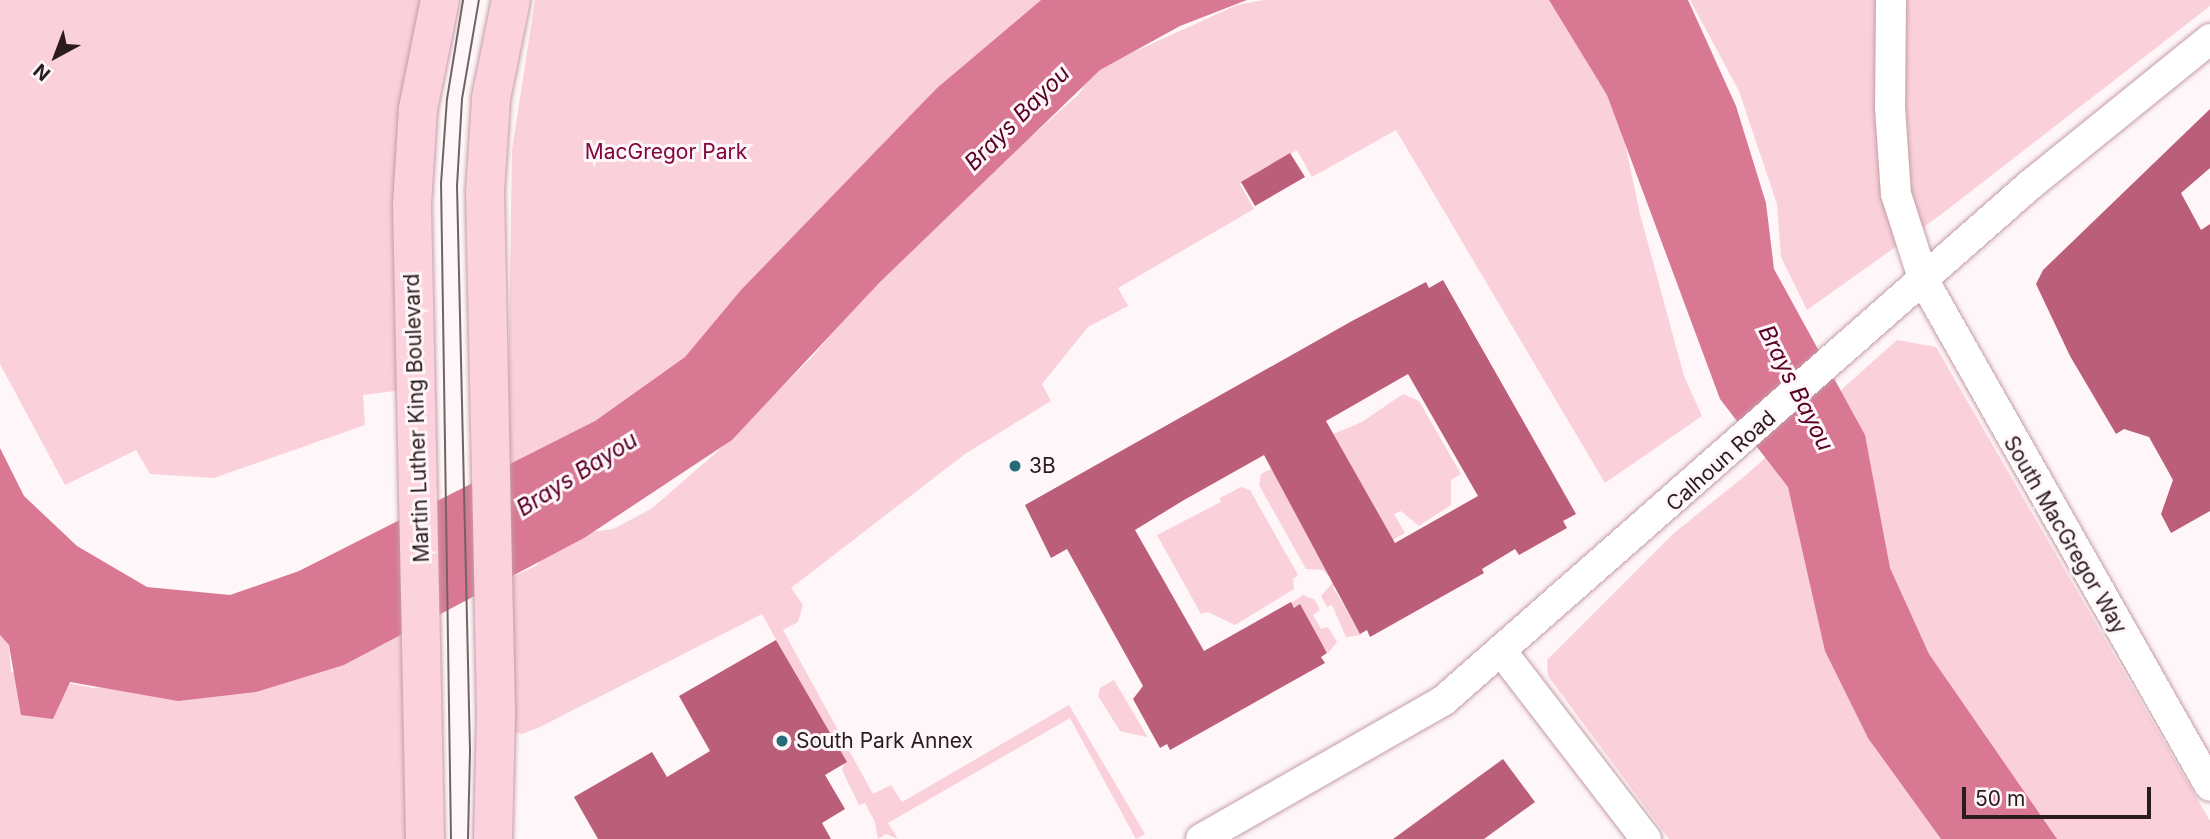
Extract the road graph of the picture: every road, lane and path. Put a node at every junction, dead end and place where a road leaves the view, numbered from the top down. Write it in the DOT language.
graph roads {
  1 [pos="440,0"];
  2 [pos="510,0"];
  3 [pos="1891,9"];
  4 [pos="2210,39"];
  5 [pos="1924,281"];
  6 [pos="1502,652"];
  7 [pos="2210,786"];
  8 [pos="425,839"];
  9 [pos="493,839"];
  10 [pos="1201,839"];
  11 [pos="1646,839"];
  1 -- 8 [label="main road, Martin Luther King Boulevard"];
  2 -- 9 [label="main road"];
  3 -- 5 [label="street, South MacGregor Way"];
  4 -- 5 [label="street, Calhoun Road"];
  5 -- 6 [label="street, Calhoun Road"];
  5 -- 7 [label="street, South MacGregor Way"];
  6 -- 10 [label="street, Calhoun Road"];
  6 -- 11 [label="street"];
}
